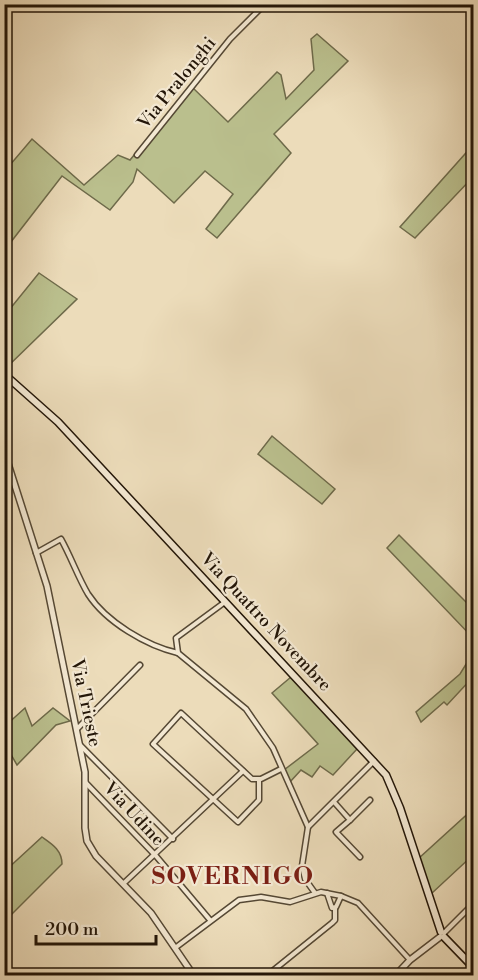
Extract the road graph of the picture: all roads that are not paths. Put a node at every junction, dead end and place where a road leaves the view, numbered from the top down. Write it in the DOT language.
graph roads {
  1 [pos="265,4"];
  2 [pos="137,154"];
  3 [pos="4,374"];
  4 [pos="4,451"];
  5 [pos="36,553"];
  6 [pos="227,601"];
  7 [pos="178,653"];
  8 [pos="140,665"];
  9 [pos="77,729"];
  10 [pos="80,745"];
  11 [pos="375,760"];
  12 [pos="281,769"];
  13 [pos="243,771"];
  14 [pos="259,780"];
  15 [pos="85,782"];
  16 [pos="370,800"];
  17 [pos="213,802"];
  18 [pos="334,802"];
  19 [pos="350,820"];
  20 [pos="308,827"];
  21 [pos="173,839"];
  22 [pos="156,856"];
  23 [pos="360,857"];
  24 [pos="124,883"];
  25 [pos="315,893"];
  26 [pos="327,893"];
  27 [pos="341,896"];
  28 [pos="474,903"];
  29 [pos="335,908"];
  30 [pos="210,920"];
  31 [pos="442,935"];
  32 [pos="175,949"];
  33 [pos="410,960"];
  34 [pos="474,968"];
  35 [pos="270,973"];
  36 [pos="194,975"];
  37 [pos="395,975"];
  1 -- 2 [label="street, Via Pralonghi"];
  3 -- 6 [label="main road, Via Quattro Novembre"];
  4 -- 5 [label="street, Via Trieste"];
  5 -- 7 [label="street"];
  5 -- 9 [label="street, Via Trieste"];
  6 -- 7 [label="street"];
  6 -- 11 [label="main road, Via Quattro Novembre"];
  7 -- 12 [label="street"];
  8 -- 9 [label="street"];
  9 -- 10 [label="street, Via Trieste"];
  10 -- 15 [label="street, Via Trieste"];
  10 -- 21 [label="street"];
  11 -- 18 [label="street"];
  11 -- 31 [label="main road, Via Quattro Novembre"];
  12 -- 14 [label="street"];
  12 -- 20 [label="street"];
  13 -- 14 [label="street"];
  13 -- 17 [label="street"];
  13 -- 17 [label="street"];
  14 -- 17 [label="street"];
  15 -- 22 [label="street, Via Udine"];
  15 -- 24 [label="street, Via Trieste"];
  16 -- 19 [label="street"];
  17 -- 21 [label="street"];
  18 -- 19 [label="street"];
  18 -- 20 [label="street"];
  19 -- 23 [label="street"];
  20 -- 25 [label="street"];
  21 -- 22 [label="street"];
  22 -- 24 [label="street"];
  22 -- 30 [label="street, Via Udine"];
  24 -- 32 [label="street, Via Trieste"];
  25 -- 26 [label="street"];
  25 -- 30 [label="street"];
  26 -- 27 [label="street"];
  26 -- 29 [label="street"];
  27 -- 29 [label="street"];
  27 -- 33 [label="street"];
  28 -- 31 [label="street"];
  29 -- 35 [label="street"];
  30 -- 32 [label="street"];
  31 -- 33 [label="street"];
  31 -- 34 [label="main road, Via Quattro Novembre"];
  32 -- 36 [label="street, Via Trieste"];
  33 -- 37 [label="street"];
}
